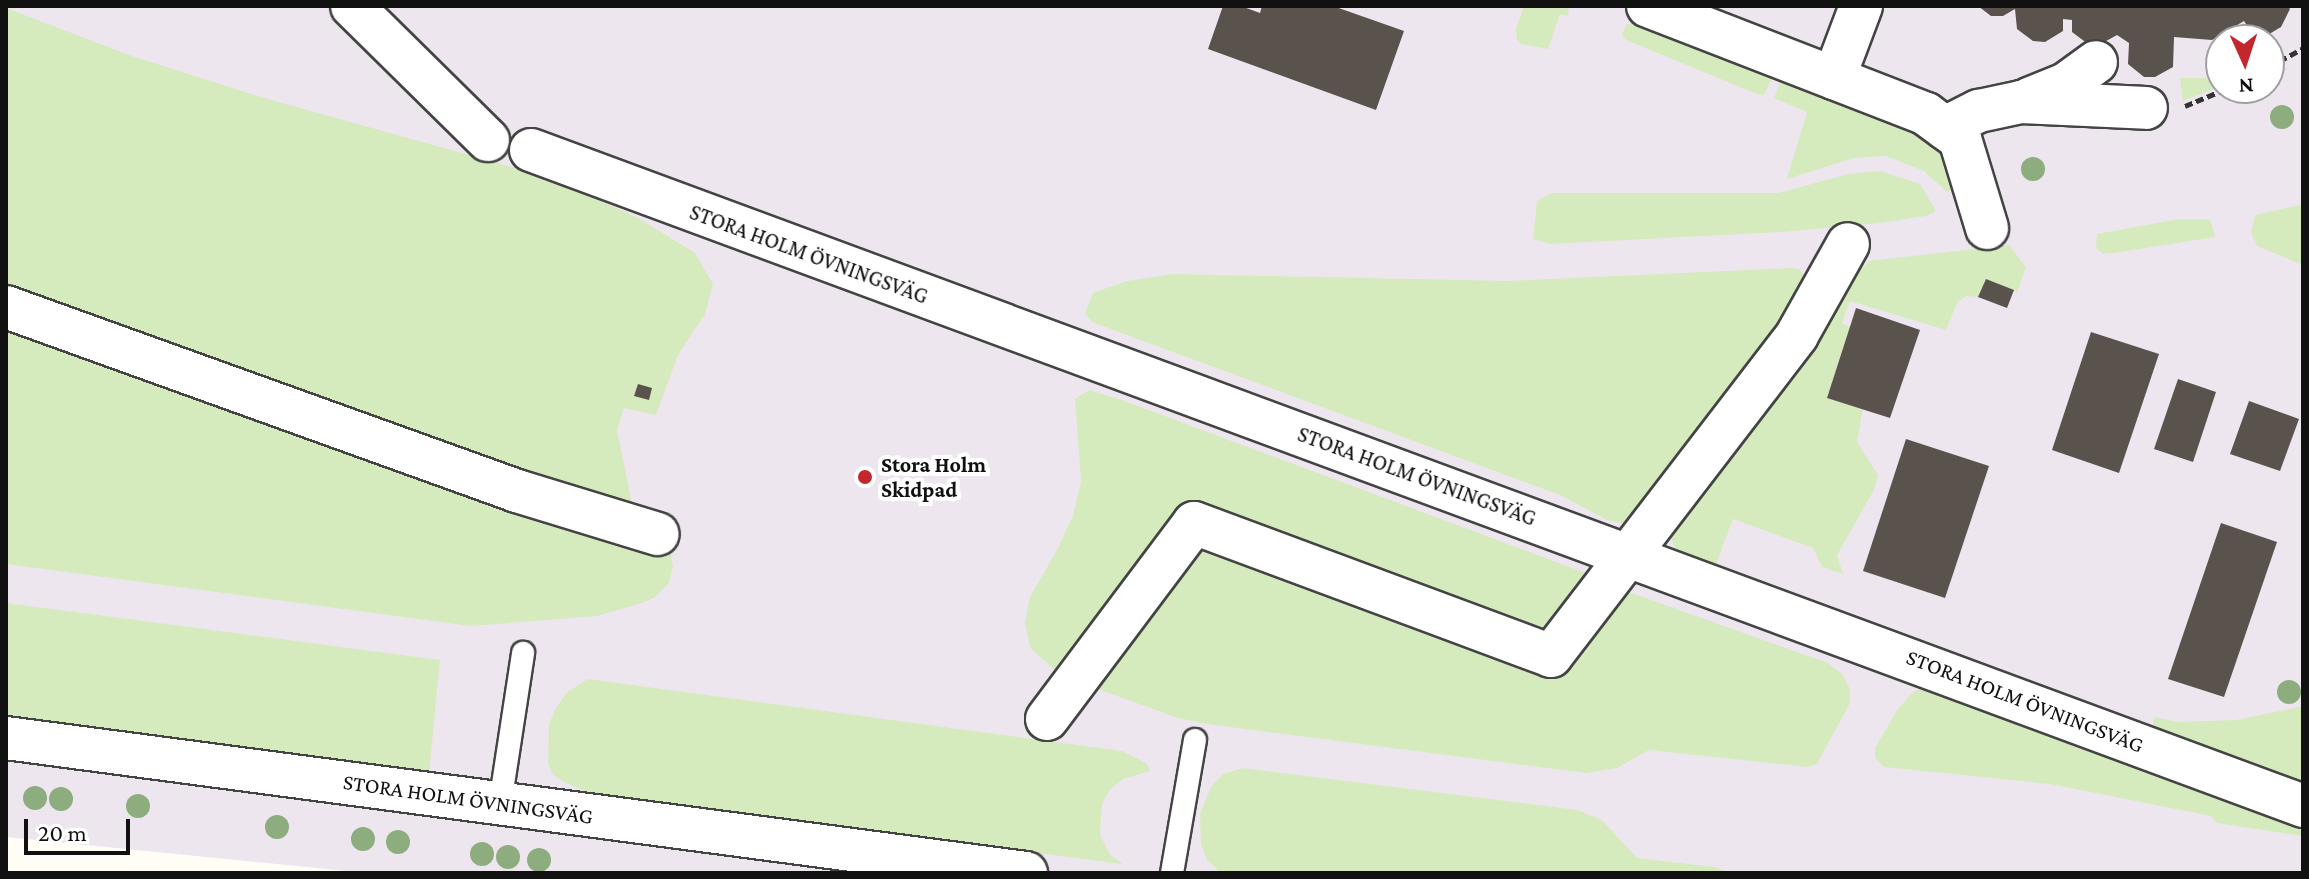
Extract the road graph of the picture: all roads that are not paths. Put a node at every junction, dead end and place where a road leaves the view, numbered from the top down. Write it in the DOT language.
graph roads {
  1 [pos="352,6"];
  2 [pos="1648,6"];
  3 [pos="1861,6"];
  4 [pos="2096,62"];
  5 [pos="1834,78"];
  6 [pos="2021,102"];
  7 [pos="2146,108"];
  8 [pos="1945,128"];
  9 [pos="488,140"];
  10 [pos="531,150"];
  11 [pos="1987,228"];
  12 [pos="1848,244"];
  13 [pos="6,307"];
  14 [pos="658,534"];
  15 [pos="1629,554"];
  16 [pos="523,653"];
  17 [pos="1047,719"];
  18 [pos="6,738"];
  19 [pos="1195,740"];
  20 [pos="500,804"];
  21 [pos="2303,806"];
  22 [pos="1026,873"];
  23 [pos="1172,873"];
  1 -- 9 [label="street"];
  2 -- 5 [label="street"];
  3 -- 5 [label="street"];
  4 -- 6 [label="street"];
  5 -- 8 [label="street"];
  6 -- 7 [label="street"];
  6 -- 8 [label="street"];
  8 -- 11 [label="street"];
  10 -- 15 [label="street, STORA HOLM ÖVNINGSVÄG"];
  12 -- 15 [label="street"];
  13 -- 14 [label="street"];
  15 -- 17 [label="street"];
  15 -- 21 [label="street, STORA HOLM ÖVNINGSVÄG"];
  16 -- 20 [label="lane"];
  18 -- 20 [label="street, STORA HOLM ÖVNINGSVÄG"];
  19 -- 23 [label="lane"];
  20 -- 22 [label="street, STORA HOLM ÖVNINGSVÄG"];
}
